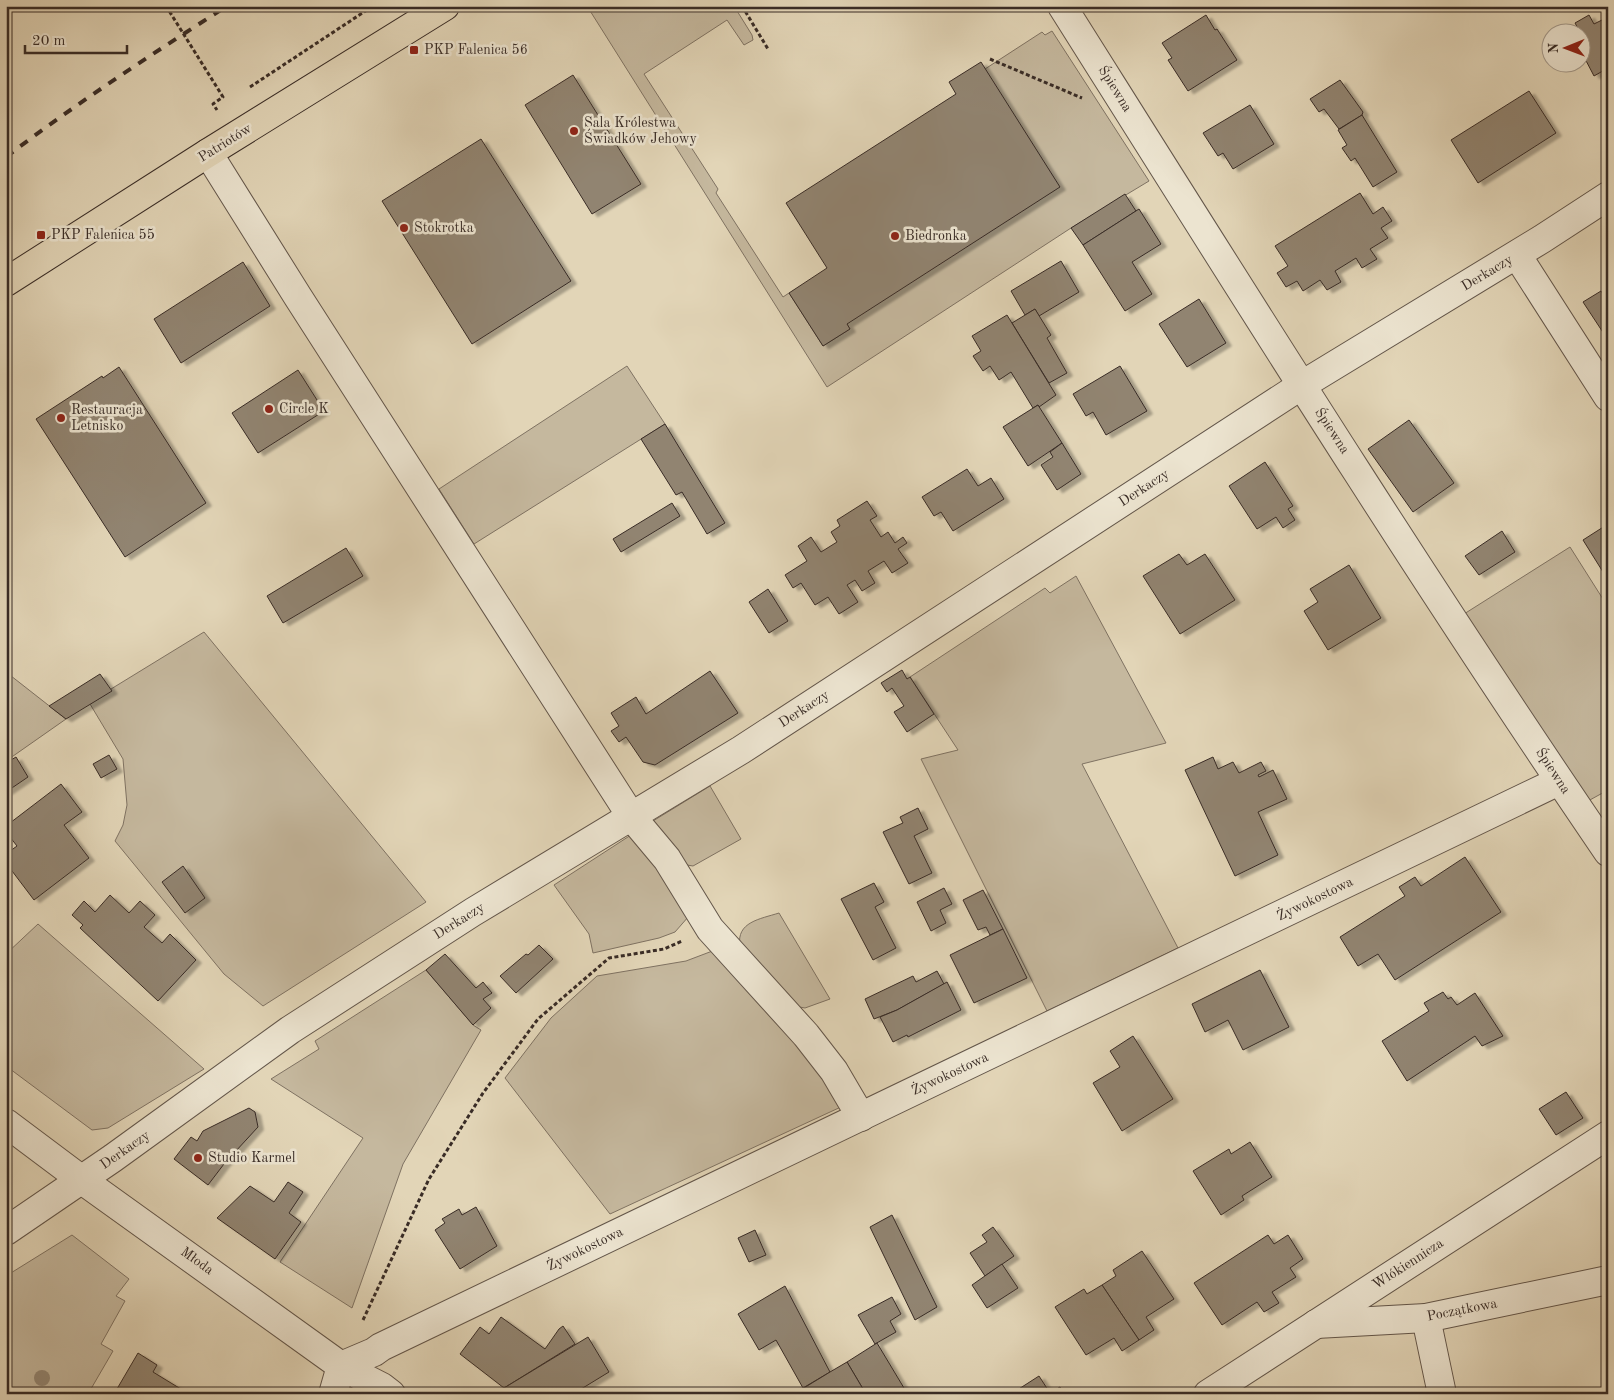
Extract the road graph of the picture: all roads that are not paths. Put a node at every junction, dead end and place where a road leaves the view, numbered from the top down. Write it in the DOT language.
graph roads {
  1 [pos="445,6"];
  2 [pos="1062,6"];
  3 [pos="208,153"];
  4 [pos="1608,196"];
  5 [pos="1517,255"];
  6 [pos="6,282"];
  7 [pos="1302,385"];
  8 [pos="1608,397"];
  9 [pos="1560,781"];
  10 [pos="631,816"];
  11 [pos="1608,852"];
  12 [pos="861,1117"];
  13 [pos="6,1122"];
  14 [pos="1608,1135"];
  15 [pos="82,1180"];
  16 [pos="6,1231"];
  17 [pos="1608,1280"];
  18 [pos="1426,1318"];
  19 [pos="1315,1324"];
  20 [pos="341,1366"];
  21 [pos="333,1394"];
  22 [pos="391,1394"];
  23 [pos="1208,1394"];
  24 [pos="1442,1394"];
  1 -- 3 [label="main road, Patriotów"];
  2 -- 7 [label="street, Śpiewna"];
  3 -- 6 [label="main road, Patriotów"];
  3 -- 10 [label="street"];
  4 -- 5 [label="street, Derkaczy"];
  5 -- 7 [label="street, Derkaczy"];
  5 -- 8 [label="street"];
  7 -- 9 [label="street, Śpiewna"];
  7 -- 10 [label="street, Derkaczy"];
  9 -- 11 [label="street, Śpiewna"];
  9 -- 12 [label="street, Żywokostowa"];
  10 -- 12 [label="street"];
  10 -- 15 [label="street, Derkaczy"];
  12 -- 20 [label="street, Żywokostowa"];
  13 -- 15 [label="street, Młoda"];
  14 -- 19 [label="street, Włókiennicza"];
  15 -- 16 [label="street, Derkaczy"];
  15 -- 20 [label="street, Młoda"];
  17 -- 18 [label="street, Początkowa"];
  18 -- 19 [label="street, Początkowa"];
  18 -- 24 [label="street"];
  19 -- 23 [label="street, Włókiennicza"];
  20 -- 21 [label="street"];
  20 -- 22 [label="street, Młoda"];
}
